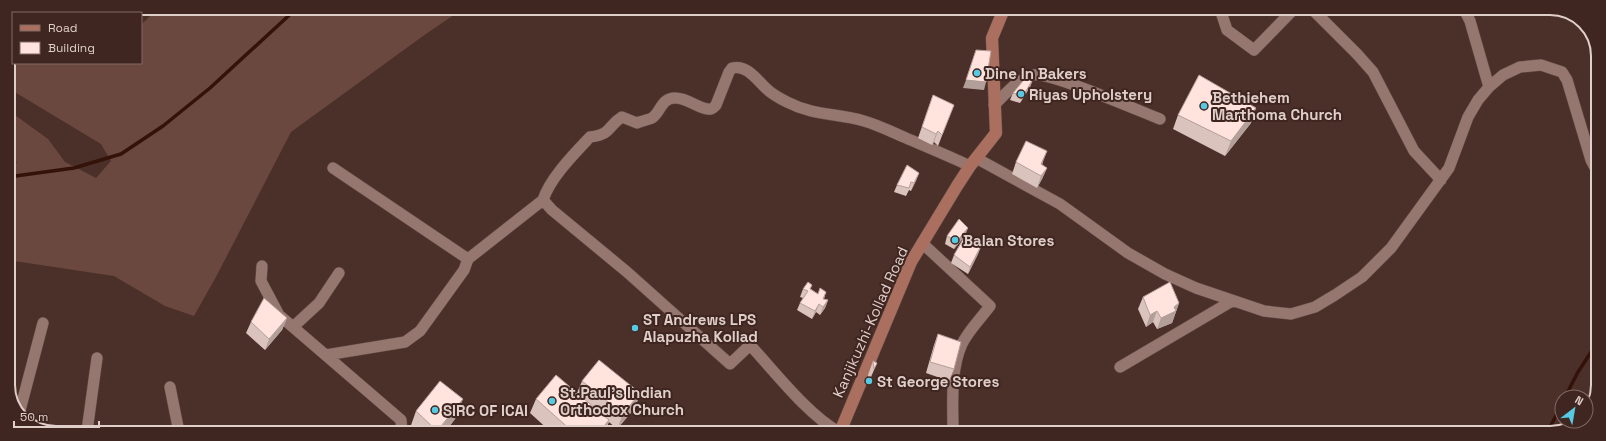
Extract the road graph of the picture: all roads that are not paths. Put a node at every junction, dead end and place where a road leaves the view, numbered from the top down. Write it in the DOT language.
graph roads {
  1 [pos="1002,15"];
  2 [pos="1222,15"];
  3 [pos="1288,15"];
  4 [pos="1318,15"];
  5 [pos="1467,15"];
  6 [pos="1489,87"];
  7 [pos="994,105"];
  8 [pos="1160,119"];
  9 [pos="1591,160"];
  10 [pos="973,162"];
  11 [pos="333,168"];
  12 [pos="1441,180"];
  13 [pos="543,200"];
  14 [pos="922,243"];
  15 [pos="468,259"];
  16 [pos="262,266"];
  17 [pos="339,273"];
  18 [pos="1232,301"];
  19 [pos="43,323"];
  20 [pos="293,327"];
  21 [pos="326,355"];
  22 [pos="97,358"];
  23 [pos="1120,367"];
  24 [pos="170,387"];
  25 [pos="21,406"];
  26 [pos="87,426"];
  27 [pos="178,426"];
  28 [pos="402,426"];
  29 [pos="829,426"];
  30 [pos="842,426"];
  31 [pos="953,426"];
  1 -- 7 [label="main road, Kanjikuzhi-Kollad Road"];
  2 -- 3 [label="street"];
  4 -- 12 [label="street"];
  5 -- 6 [label="street"];
  6 -- 9 [label="street"];
  6 -- 12 [label="street"];
  7 -- 8 [label="street"];
  7 -- 10 [label="main road, Kanjikuzhi-Kollad Road"];
  10 -- 13 [label="street"];
  10 -- 14 [label="main road, Kanjikuzhi-Kollad Road"];
  10 -- 18 [label="street"];
  11 -- 15 [label="street"];
  12 -- 18 [label="street"];
  13 -- 15 [label="street"];
  13 -- 29 [label="street"];
  14 -- 30 [label="main road, Kanjikuzhi-Kollad Road"];
  14 -- 31 [label="street"];
  15 -- 21 [label="street"];
  16 -- 20 [label="street"];
  17 -- 20 [label="street"];
  18 -- 23 [label="street"];
  19 -- 25 [label="street"];
  20 -- 21 [label="street"];
  21 -- 28 [label="street"];
  22 -- 26 [label="street"];
  24 -- 27 [label="street"];
}
